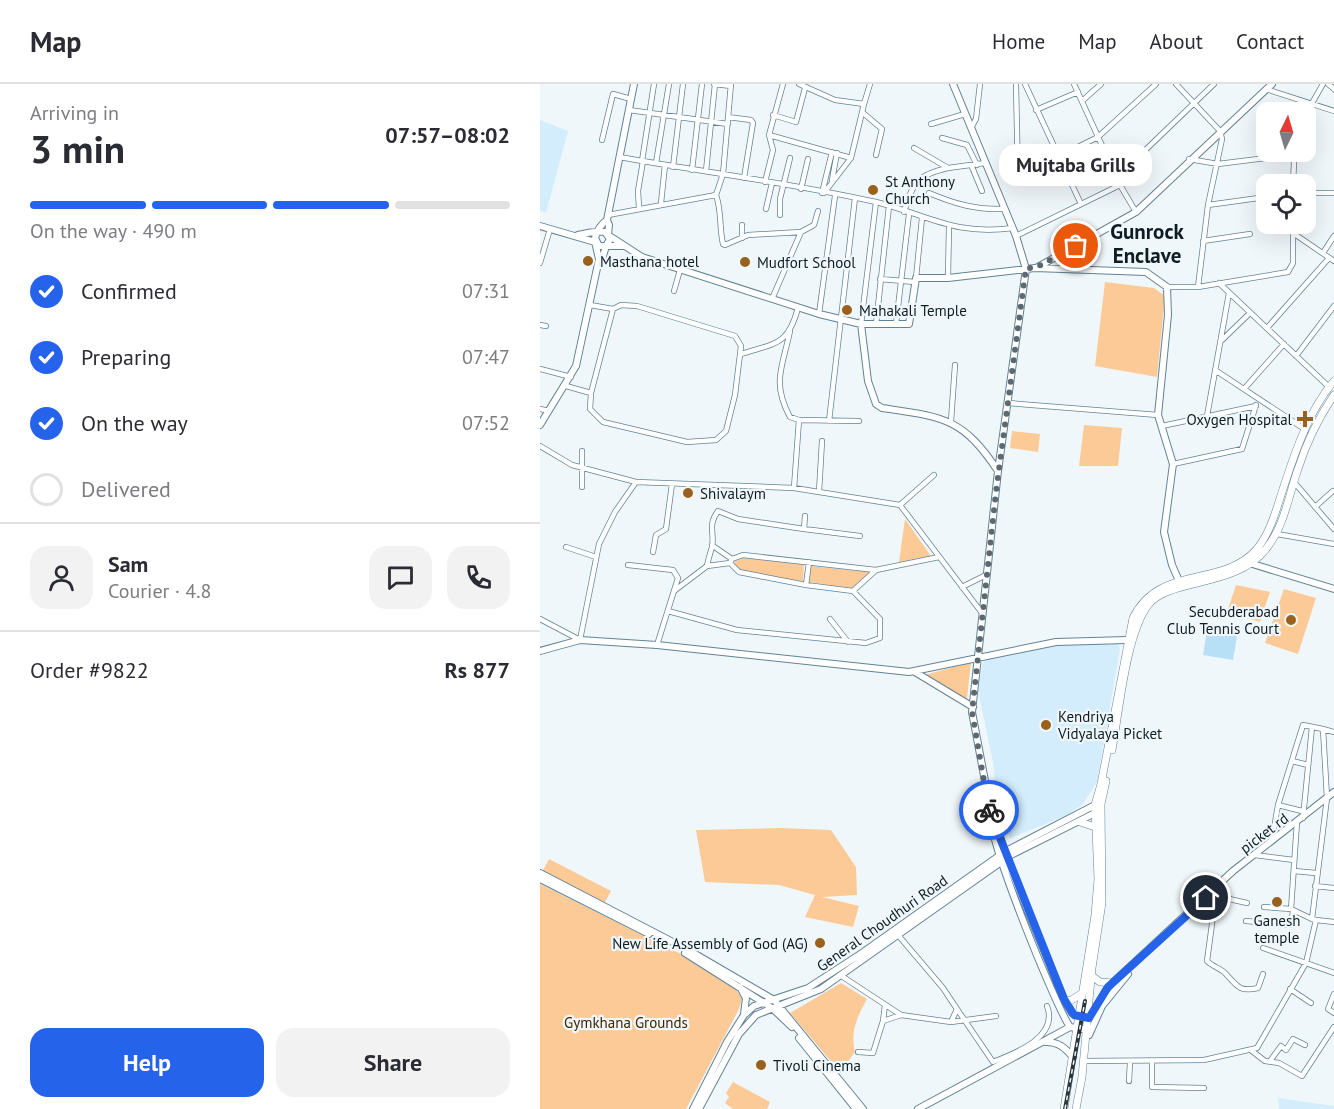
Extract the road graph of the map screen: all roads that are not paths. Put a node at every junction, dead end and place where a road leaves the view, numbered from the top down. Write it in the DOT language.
graph roads {
  1 [pos="634,84"];
  2 [pos="654,84"];
  3 [pos="669,84"];
  4 [pos="683,84"];
  5 [pos="702,84"];
  6 [pos="715,84"];
  7 [pos="783,84"];
  8 [pos="799,84"];
  9 [pos="870,84"];
  10 [pos="953,84"];
  11 [pos="980,84"];
  12 [pos="1016,84"];
  13 [pos="1025,84"];
  14 [pos="1074,84"];
  15 [pos="1101,84"];
  16 [pos="1156,84"];
  17 [pos="1176,84"];
  18 [pos="1214,84"];
  19 [pos="1272,84"];
  20 [pos="1325,84"];
  21 [pos="731,85"];
  22 [pos="805,88"];
  23 [pos="1266,89"];
  24 [pos="1334,89"];
  25 [pos="1078,92"];
  26 [pos="631,99"];
  27 [pos="1082,101"];
  28 [pos="1193,102"];
  29 [pos="1303,102"];
  30 [pos="1313,102"];
  31 [pos="864,104"];
  32 [pos="1316,106"];
  33 [pos="629,110"];
  34 [pos="1036,110"];
  35 [pos="1334,111"];
  36 [pos="862,112"];
  37 [pos="650,113"];
  38 [pos="965,114"];
  39 [pos="664,115"];
  40 [pos="773,116"];
  41 [pos="679,117"];
  42 [pos="728,117"];
  43 [pos="698,120"];
  44 [pos="711,122"];
  45 [pos="728,124"];
  46 [pos="931,124"];
  47 [pos="971,128"];
  48 [pos="1220,131"];
  49 [pos="769,135"];
  50 [pos="1098,137"];
  51 [pos="942,138"];
  52 [pos="602,140"];
  53 [pos="914,148"];
  54 [pos="835,153"];
  55 [pos="876,155"];
  56 [pos="619,157"];
  57 [pos="790,158"];
  58 [pos="851,158"];
  59 [pos="808,159"];
  60 [pos="1058,159"];
  61 [pos="1136,159"];
  62 [pos="1189,159"];
  63 [pos="643,161"];
  64 [pos="656,163"];
  65 [pos="1218,164"];
  66 [pos="664,165"];
  67 [pos="978,165"];
  68 [pos="673,167"];
  69 [pos="948,168"];
  70 [pos="692,170"];
  71 [pos="706,171"];
  72 [pos="723,174"];
  73 [pos="1293,174"];
  74 [pos="744,178"];
  75 [pos="765,182"];
  76 [pos="772,183"];
  77 [pos="831,183"];
  78 [pos="783,185"];
  79 [pos="1120,185"];
  80 [pos="801,189"];
  81 [pos="982,190"];
  82 [pos="823,193"];
  83 [pos="929,193"];
  84 [pos="1316,193"];
  85 [pos="1334,193"];
  86 [pos="717,195"];
  87 [pos="835,196"];
  88 [pos="855,198"];
  89 [pos="1256,198"];
  90 [pos="876,202"];
  91 [pos="662,203"];
  92 [pos="1081,204"];
  93 [pos="1208,205"];
  94 [pos="889,206"];
  95 [pos="639,208"];
  96 [pos="766,209"];
  97 [pos="1005,209"];
  98 [pos="818,212"];
  99 [pos="1136,212"];
  100 [pos="907,213"];
  101 [pos="780,215"];
  102 [pos="608,217"];
  103 [pos="921,218"];
  104 [pos="742,225"];
  105 [pos="540,226"];
  106 [pos="949,226"];
  107 [pos="1013,228"];
  108 [pos="550,229"];
  109 [pos="801,232"];
  110 [pos="596,234"];
  111 [pos="1250,234"];
  112 [pos="1293,234"];
  113 [pos="1294,234"];
  114 [pos="578,235"];
  115 [pos="608,235"];
  116 [pos="1016,236"];
  117 [pos="1334,236"];
  118 [pos="742,238"];
  119 [pos="1203,241"];
  120 [pos="595,242"];
  121 [pos="606,246"];
  122 [pos="623,246"];
  123 [pos="1323,253"];
  124 [pos="599,259"];
  125 [pos="1332,259"];
  126 [pos="540,263"];
  127 [pos="1026,268"];
  128 [pos="1035,268"];
  129 [pos="680,270"];
  130 [pos="948,278"];
  131 [pos="880,279"];
  132 [pos="901,280"];
  133 [pos="915,280"];
  134 [pos="1219,283"];
  135 [pos="1198,286"];
  136 [pos="1167,287"];
  137 [pos="674,291"];
  138 [pos="1229,293"];
  139 [pos="772,299"];
  140 [pos="590,305"];
  141 [pos="1334,306"];
  142 [pos="798,308"];
  143 [pos="613,309"];
  144 [pos="1250,313"];
  145 [pos="819,314"];
  146 [pos="840,318"];
  147 [pos="861,324"];
  148 [pos="876,324"];
  149 [pos="896,324"];
  150 [pos="1267,328"];
  151 [pos="790,332"];
  152 [pos="1221,341"];
  153 [pos="1284,344"];
  154 [pos="741,354"];
  155 [pos="1296,356"];
  156 [pos="955,365"];
  157 [pos="540,369"];
  158 [pos="1215,370"];
  159 [pos="571,377"];
  160 [pos="1331,384"];
  161 [pos="566,386"];
  162 [pos="1244,390"];
  163 [pos="591,393"];
  164 [pos="1334,395"];
  165 [pos="1008,403"];
  166 [pos="1265,404"];
  167 [pos="1256,405"];
  168 [pos="1331,406"];
  169 [pos="540,409"];
  170 [pos="549,411"];
  171 [pos="1158,415"];
  172 [pos="1207,416"];
  173 [pos="799,420"];
  174 [pos="829,421"];
  175 [pos="859,421"];
  176 [pos="951,421"];
  177 [pos="540,425"];
  178 [pos="1162,426"];
  179 [pos="1306,430"];
  180 [pos="822,441"];
  181 [pos="540,446"];
  182 [pos="582,451"];
  183 [pos="1173,464"];
  184 [pos="581,468"];
  185 [pos="999,471"];
  186 [pos="934,475"];
  187 [pos="636,482"];
  188 [pos="1294,482"];
  189 [pos="672,484"];
  190 [pos="582,487"];
  191 [pos="794,488"];
  192 [pos="1333,491"];
  193 [pos="819,492"];
  194 [pos="900,505"];
  195 [pos="1315,507"];
  196 [pos="805,516"];
  197 [pos="804,529"];
  198 [pos="1334,529"];
  199 [pos="1277,534"];
  200 [pos="860,536"];
  201 [pos="1334,544"];
  202 [pos="713,546"];
  203 [pos="566,547"];
  204 [pos="653,552"];
  205 [pos="596,557"];
  206 [pos="939,557"];
  207 [pos="1244,560"];
  208 [pos="731,561"];
  209 [pos="809,562"];
  210 [pos="628,565"];
  211 [pos="1252,565"];
  212 [pos="707,566"];
  213 [pos="876,570"];
  214 [pos="986,575"];
  215 [pos="1179,581"];
  216 [pos="806,585"];
  217 [pos="962,587"];
  218 [pos="1334,589"];
  219 [pos="674,591"];
  220 [pos="853,591"];
  221 [pos="668,611"];
  222 [pos="982,613"];
  223 [pos="540,619"];
  224 [pos="830,619"];
  225 [pos="580,640"];
  226 [pos="1127,640"];
  227 [pos="848,642"];
  228 [pos="657,645"];
  229 [pos="540,651"];
  230 [pos="977,660"];
  231 [pos="915,671"];
  232 [pos="973,707"];
  233 [pos="1312,727"];
  234 [pos="1323,729"];
  235 [pos="1334,732"];
  236 [pos="1292,761"];
  237 [pos="1308,765"];
  238 [pos="1334,792"];
  239 [pos="1331,798"];
  240 [pos="1278,805"];
  241 [pos="1098,808"];
  242 [pos="1301,817"];
  243 [pos="1080,822"];
  244 [pos="1095,827"];
  245 [pos="1272,842"];
  246 [pos="1255,855"];
  247 [pos="1003,857"];
  248 [pos="1294,860"];
  249 [pos="1294,871"];
  250 [pos="540,873"];
  251 [pos="1316,873"];
  252 [pos="540,879"];
  253 [pos="1315,886"];
  254 [pos="1217,887"];
  255 [pos="1334,888"];
  256 [pos="1216,896"];
  257 [pos="1247,903"];
  258 [pos="1264,907"];
  259 [pos="1292,910"];
  260 [pos="1314,920"];
  261 [pos="1246,921"];
  262 [pos="1334,922"];
  263 [pos="898,935"];
  264 [pos="1263,948"];
  265 [pos="1306,963"];
  266 [pos="1131,968"];
  267 [pos="1334,973"];
  268 [pos="1263,974"];
  269 [pos="840,975"];
  270 [pos="1092,976"];
  271 [pos="1114,983"];
  272 [pos="740,986"];
  273 [pos="1290,989"];
  274 [pos="754,992"];
  275 [pos="1081,994"];
  276 [pos="1334,994"];
  277 [pos="1064,999"];
  278 [pos="774,1000"];
  279 [pos="789,1002"];
  280 [pos="765,1003"];
  281 [pos="1311,1003"];
  282 [pos="885,1005"];
  283 [pos="780,1006"];
  284 [pos="1047,1006"];
  285 [pos="772,1008"];
  286 [pos="957,1009"];
  287 [pos="1334,1013"];
  288 [pos="744,1015"];
  289 [pos="788,1015"];
  290 [pos="901,1015"];
  291 [pos="996,1016"];
  292 [pos="1078,1017"];
  293 [pos="1089,1018"];
  294 [pos="883,1021"];
  295 [pos="951,1022"];
  296 [pos="965,1022"];
  297 [pos="1334,1027"];
  298 [pos="1073,1028"];
  299 [pos="1088,1030"];
  300 [pos="1045,1042"];
  301 [pos="1086,1042"];
  302 [pos="1305,1045"];
  303 [pos="1252,1051"];
  304 [pos="858,1052"];
  305 [pos="1073,1057"];
  306 [pos="1083,1061"];
  307 [pos="1270,1061"];
  308 [pos="1130,1062"];
  309 [pos="1152,1062"];
  310 [pos="1129,1080"];
  311 [pos="1204,1088"];
  312 [pos="693,1109"];
  313 [pos="699,1109"];
  314 [pos="856,1109"];
  315 [pos="863,1109"];
  316 [pos="918,1109"];
  317 [pos="1064,1109"];
  318 [pos="1076,1109"];
  1 -- 26 [label="main road"];
  2 -- 37 [label="street"];
  3 -- 39 [label="street"];
  4 -- 41 [label="street"];
  5 -- 43 [label="street"];
  6 -- 21 [label="street"];
  6 -- 44 [label="street"];
  7 -- 40 [label="street"];
  8 -- 22 [label="street"];
  9 -- 31 [label="street"];
  10 -- 38 [label="main road"];
  11 -- 47 [label="street"];
  12 -- 60 [label="street"];
  13 -- 34 [label="street"];
  14 -- 25 [label="street"];
  15 -- 27 [label="street"];
  16 -- 50 [label="street"];
  17 -- 28 [label="street"];
  18 -- 28 [label="street"];
  19 -- 23 [label="main road"];
  20 -- 24 [label="street"];
  20 -- 30 [label="street"];
  21 -- 42 [label="street"];
  22 -- 31 [label="street"];
  22 -- 40 [label="street"];
  23 -- 29 [label="street"];
  23 -- 48 [label="main road"];
  25 -- 27 [label="street"];
  25 -- 34 [label="street"];
  26 -- 33 [label="main road"];
  26 -- 52 [label="street"];
  27 -- 50 [label="street"];
  28 -- 48 [label="street"];
  28 -- 61 [label="street"];
  31 -- 36 [label="street"];
  32 -- 35 [label="street"];
  33 -- 37 [label="street"];
  33 -- 56 [label="main road"];
  34 -- 60 [label="street"];
  36 -- 55 [label="street"];
  36 -- 58 [label="street"];
  37 -- 39 [label="street"];
  37 -- 63 [label="street"];
  38 -- 46 [label="street"];
  38 -- 47 [label="main road"];
  39 -- 41 [label="street"];
  39 -- 64 [label="street"];
  40 -- 49 [label="street"];
  41 -- 43 [label="street"];
  41 -- 68 [label="street"];
  42 -- 45 [label="street"];
  42 -- 74 [label="street"];
  43 -- 44 [label="street"];
  43 -- 70 [label="street"];
  44 -- 45 [label="street"];
  44 -- 71 [label="street"];
  45 -- 72 [label="street"];
  47 -- 67 [label="main road"];
  48 -- 62 [label="main road"];
  48 -- 65 [label="street"];
  49 -- 54 [label="street"];
  49 -- 75 [label="street"];
  50 -- 60 [label="street"];
  50 -- 79 [label="street"];
  51 -- 67 [label="street"];
  53 -- 69 [label="street"];
  54 -- 58 [label="street"];
  54 -- 77 [label="street"];
  54 -- 82 [label="street"];
  56 -- 63 [label="street"];
  56 -- 102 [label="main road"];
  57 -- 78 [label="street"];
  58 -- 77 [label="street"];
  59 -- 80 [label="street"];
  60 -- 92 [label="street"];
  62 -- 65 [label="street"];
  62 -- 99 [label="main road"];
  63 -- 64 [label="street"];
  63 -- 95 [label="street"];
  64 -- 66 [label="street"];
  65 -- 73 [label="street"];
  65 -- 93 [label="street"];
  66 -- 68 [label="street"];
  66 -- 91 [label="street"];
  67 -- 69 [label="street"];
  67 -- 81 [label="street"];
  67 -- 97 [label="main road"];
  68 -- 70 [label="street"];
  69 -- 100 [label="street"];
  70 -- 71 [label="street"];
  71 -- 72 [label="street"];
  72 -- 74 [label="street"];
  72 -- 86 [label="street"];
  74 -- 75 [label="street"];
  75 -- 76 [label="street"];
  76 -- 78 [label="street"];
  76 -- 96 [label="street"];
  77 -- 82 [label="street"];
  78 -- 80 [label="street"];
  78 -- 101 [label="street"];
  79 -- 92 [label="street"];
  79 -- 99 [label="street"];
  80 -- 82 [label="street"];
  82 -- 87 [label="street"];
  83 -- 97 [label="street"];
  84 -- 85 [label="street"];
  86 -- 91 [label="street"];
  86 -- 118 [label="street"];
  87 -- 88 [label="street"];
  87 -- 145 [label="street"];
  88 -- 90 [label="street"];
  88 -- 146 [label="street"];
  89 -- 93 [label="street"];
  90 -- 94 [label="street"];
  90 -- 147 [label="street"];
  91 -- 95 [label="street"];
  92 -- 116 [label="street"];
  93 -- 119 [label="street"];
  94 -- 100 [label="street"];
  94 -- 131 [label="street"];
  95 -- 102 [label="street"];
  97 -- 107 [label="main road"];
  98 -- 109 [label="street"];
  99 -- 128 [label="main road"];
  100 -- 103 [label="street"];
  100 -- 132 [label="street"];
  102 -- 110 [label="main road"];
  102 -- 115 [label="main road"];
  103 -- 106 [label="street"];
  103 -- 133 [label="street"];
  104 -- 118 [label="street"];
  105 -- 108 [label="main road"];
  106 -- 107 [label="street"];
  106 -- 130 [label="street"];
  107 -- 116 [label="main road"];
  108 -- 114 [label="main road"];
  108 -- 126 [label="street"];
  109 -- 118 [label="street"];
  109 -- 139 [label="street"];
  110 -- 114 [label="main road"];
  110 -- 115 [label="main road"];
  110 -- 120 [label="main road"];
  111 -- 119 [label="street"];
  112 -- 134 [label="street"];
  113 -- 123 [label="street"];
  114 -- 120 [label="main road"];
  115 -- 121 [label="main road"];
  115 -- 122 [label="main road"];
  116 -- 127 [label="main road"];
  117 -- 123 [label="street"];
  119 -- 135 [label="street"];
  120 -- 121 [label="main road"];
  120 -- 124 [label="main road"];
  121 -- 122 [label="main road"];
  121 -- 124 [label="main road"];
  122 -- 129 [label="main road"];
  123 -- 125 [label="street"];
  124 -- 140 [label="main road"];
  125 -- 150 [label="street"];
  127 -- 128 [label="main road"];
  127 -- 130 [label="main road"];
  127 -- 165 [label="main road"];
  128 -- 136 [label="main road"];
  129 -- 137 [label="street"];
  129 -- 139 [label="main road"];
  130 -- 133 [label="main road"];
  131 -- 132 [label="street"];
  131 -- 148 [label="street"];
  132 -- 133 [label="street"];
  132 -- 149 [label="street"];
  133 -- 149 [label="main road"];
  134 -- 135 [label="street"];
  134 -- 138 [label="street"];
  135 -- 136 [label="street"];
  136 -- 171 [label="main road"];
  138 -- 144 [label="street"];
  138 -- 152 [label="street"];
  139 -- 142 [label="main road"];
  140 -- 143 [label="street"];
  140 -- 159 [label="main road"];
  141 -- 155 [label="street"];
  142 -- 145 [label="main road"];
  142 -- 151 [label="street"];
  143 -- 154 [label="street"];
  143 -- 163 [label="street"];
  144 -- 150 [label="street"];
  144 -- 152 [label="street"];
  145 -- 146 [label="main road"];
  146 -- 147 [label="main road"];
  146 -- 174 [label="street"];
  147 -- 148 [label="main road"];
  147 -- 176 [label="main road"];
  148 -- 149 [label="main road"];
  150 -- 153 [label="street"];
  151 -- 154 [label="street"];
  151 -- 173 [label="street"];
  152 -- 158 [label="street"];
  153 -- 155 [label="street"];
  153 -- 162 [label="street"];
  154 -- 163 [label="street"];
  155 -- 160 [label="street"];
  156 -- 176 [label="street"];
  157 -- 159 [label="street"];
  158 -- 162 [label="street"];
  158 -- 172 [label="street"];
  159 -- 161 [label="main road"];
  160 -- 179 [label="main road"];
  161 -- 163 [label="street"];
  161 -- 170 [label="main road"];
  162 -- 166 [label="street"];
  164 -- 168 [label="main road"];
  165 -- 171 [label="street"];
  165 -- 185 [label="main road"];
  166 -- 167 [label="street"];
  166 -- 179 [label="street"];
  167 -- 172 [label="street"];
  167 -- 183 [label="street"];
  168 -- 188 [label="main road"];
  169 -- 170 [label="street"];
  170 -- 177 [label="main road"];
  171 -- 178 [label="main road"];
  172 -- 178 [label="street"];
  173 -- 174 [label="street"];
  173 -- 191 [label="street"];
  174 -- 175 [label="street"];
  176 -- 185 [label="main road"];
  178 -- 183 [label="main road"];
  179 -- 207 [label="main road"];
  180 -- 193 [label="street"];
  181 -- 184 [label="street"];
  182 -- 184 [label="street"];
  183 -- 215 [label="main road"];
  184 -- 187 [label="street"];
  184 -- 190 [label="street"];
  185 -- 214 [label="main road"];
  186 -- 194 [label="street"];
  187 -- 189 [label="street"];
  187 -- 205 [label="street"];
  188 -- 195 [label="street"];
  188 -- 199 [label="main road"];
  189 -- 191 [label="street"];
  189 -- 204 [label="street"];
  191 -- 193 [label="street"];
  192 -- 195 [label="street"];
  193 -- 194 [label="street"];
  194 -- 206 [label="street"];
  195 -- 198 [label="street"];
  196 -- 197 [label="street"];
  197 -- 200 [label="street"];
  197 -- 202 [label="street"];
  199 -- 201 [label="street"];
  199 -- 211 [label="main road"];
  202 -- 208 [label="street"];
  202 -- 212 [label="street"];
  203 -- 205 [label="street"];
  205 -- 225 [label="street"];
  206 -- 213 [label="street"];
  206 -- 217 [label="street"];
  207 -- 211 [label="main road"];
  207 -- 215 [label="main road"];
  208 -- 209 [label="street"];
  208 -- 212 [label="street"];
  208 -- 216 [label="street"];
  209 -- 213 [label="street"];
  209 -- 216 [label="street"];
  210 -- 219 [label="street"];
  211 -- 218 [label="main road"];
  211 -- 241 [label="main road"];
  212 -- 219 [label="street"];
  213 -- 220 [label="street"];
  214 -- 217 [label="street"];
  214 -- 222 [label="main road"];
  215 -- 226 [label="main road"];
  216 -- 220 [label="street"];
  217 -- 222 [label="street"];
  219 -- 221 [label="street"];
  220 -- 227 [label="street"];
  221 -- 227 [label="street"];
  221 -- 228 [label="street"];
  222 -- 230 [label="main road"];
  223 -- 225 [label="street"];
  224 -- 227 [label="street"];
  225 -- 228 [label="main road"];
  225 -- 229 [label="main road"];
  226 -- 230 [label="main road"];
  226 -- 241 [label="main road"];
  228 -- 231 [label="main road"];
  230 -- 231 [label="main road"];
  230 -- 232 [label="main road"];
  231 -- 232 [label="main road"];
  232 -- 247 [label="main road"];
  233 -- 234 [label="street"];
  233 -- 236 [label="street"];
  233 -- 237 [label="street"];
  234 -- 235 [label="street"];
  234 -- 239 [label="street"];
  236 -- 237 [label="street"];
  236 -- 240 [label="street"];
  237 -- 242 [label="street"];
  238 -- 239 [label="main road, picket rd"];
  239 -- 242 [label="main road, picket rd"];
  239 -- 251 [label="street"];
  240 -- 242 [label="street"];
  240 -- 245 [label="street"];
  241 -- 243 [label="main road"];
  241 -- 244 [label="main road"];
  241 -- 247 [label="main road"];
  241 -- 270 [label="main road"];
  242 -- 245 [label="main road, picket rd"];
  242 -- 248 [label="street"];
  243 -- 244 [label="main road"];
  243 -- 247 [label="main road"];
  244 -- 275 [label="main road"];
  245 -- 246 [label="main road, picket rd"];
  246 -- 248 [label="street"];
  246 -- 254 [label="main road, picket rd"];
  247 -- 263 [label="main road"];
  247 -- 277 [label="main road"];
  247 -- 278 [label="main road, General Choudhuri Road"];
  247 -- 298 [label="main road"];
  248 -- 249 [label="street"];
  249 -- 251 [label="street"];
  249 -- 259 [label="street"];
  250 -- 274 [label="main road"];
  251 -- 253 [label="street"];
  252 -- 272 [label="main road"];
  253 -- 255 [label="street"];
  253 -- 260 [label="street"];
  254 -- 256 [label="street"];
  254 -- 266 [label="main road, picket rd"];
  256 -- 257 [label="street"];
  256 -- 268 [label="street"];
  258 -- 259 [label="street"];
  259 -- 260 [label="street"];
  259 -- 261 [label="street"];
  260 -- 262 [label="street"];
  260 -- 265 [label="street"];
  263 -- 269 [label="main road"];
  263 -- 286 [label="street"];
  264 -- 265 [label="street"];
  265 -- 267 [label="street"];
  265 -- 273 [label="street"];
  266 -- 271 [label="main road, picket rd"];
  266 -- 301 [label="main road, picket rd"];
  269 -- 279 [label="main road"];
  269 -- 282 [label="street"];
  270 -- 271 [label="main road"];
  270 -- 293 [label="main road"];
  271 -- 293 [label="main road, picket rd"];
  272 -- 274 [label="main road"];
  272 -- 288 [label="main road"];
  273 -- 281 [label="street"];
  273 -- 303 [label="street"];
  274 -- 278 [label="main road"];
  274 -- 280 [label="main road"];
  275 -- 277 [label="main road"];
  275 -- 292 [label="main road"];
  276 -- 287 [label="street"];
  277 -- 292 [label="main road"];
  278 -- 280 [label="main road, General Choudhuri Road"];
  278 -- 283 [label="main road"];
  279 -- 283 [label="main road"];
  279 -- 289 [label="main road"];
  280 -- 285 [label="main road"];
  280 -- 288 [label="main road"];
  282 -- 290 [label="street"];
  282 -- 294 [label="street"];
  283 -- 285 [label="main road"];
  283 -- 289 [label="main road"];
  284 -- 296 [label="street"];
  285 -- 313 [label="main road"];
  285 -- 314 [label="main road"];
  286 -- 295 [label="street"];
  286 -- 296 [label="street"];
  288 -- 312 [label="main road"];
  289 -- 315 [label="main road"];
  290 -- 294 [label="street"];
  290 -- 295 [label="street"];
  291 -- 296 [label="street"];
  292 -- 293 [label="main road"];
  292 -- 298 [label="main road"];
  293 -- 299 [label="main road"];
  294 -- 304 [label="street"];
  295 -- 296 [label="street"];
  297 -- 307 [label="street"];
  298 -- 299 [label="main road"];
  298 -- 300 [label="main road"];
  298 -- 305 [label="main road"];
  299 -- 301 [label="main road"];
  300 -- 305 [label="main road"];
  300 -- 316 [label="main road"];
  301 -- 306 [label="main road"];
  302 -- 307 [label="street"];
  303 -- 307 [label="street"];
  303 -- 309 [label="street"];
  305 -- 317 [label="main road"];
  306 -- 308 [label="street"];
  306 -- 318 [label="main road"];
  308 -- 309 [label="street"];
  308 -- 310 [label="street"];
  309 -- 311 [label="street"];
}
